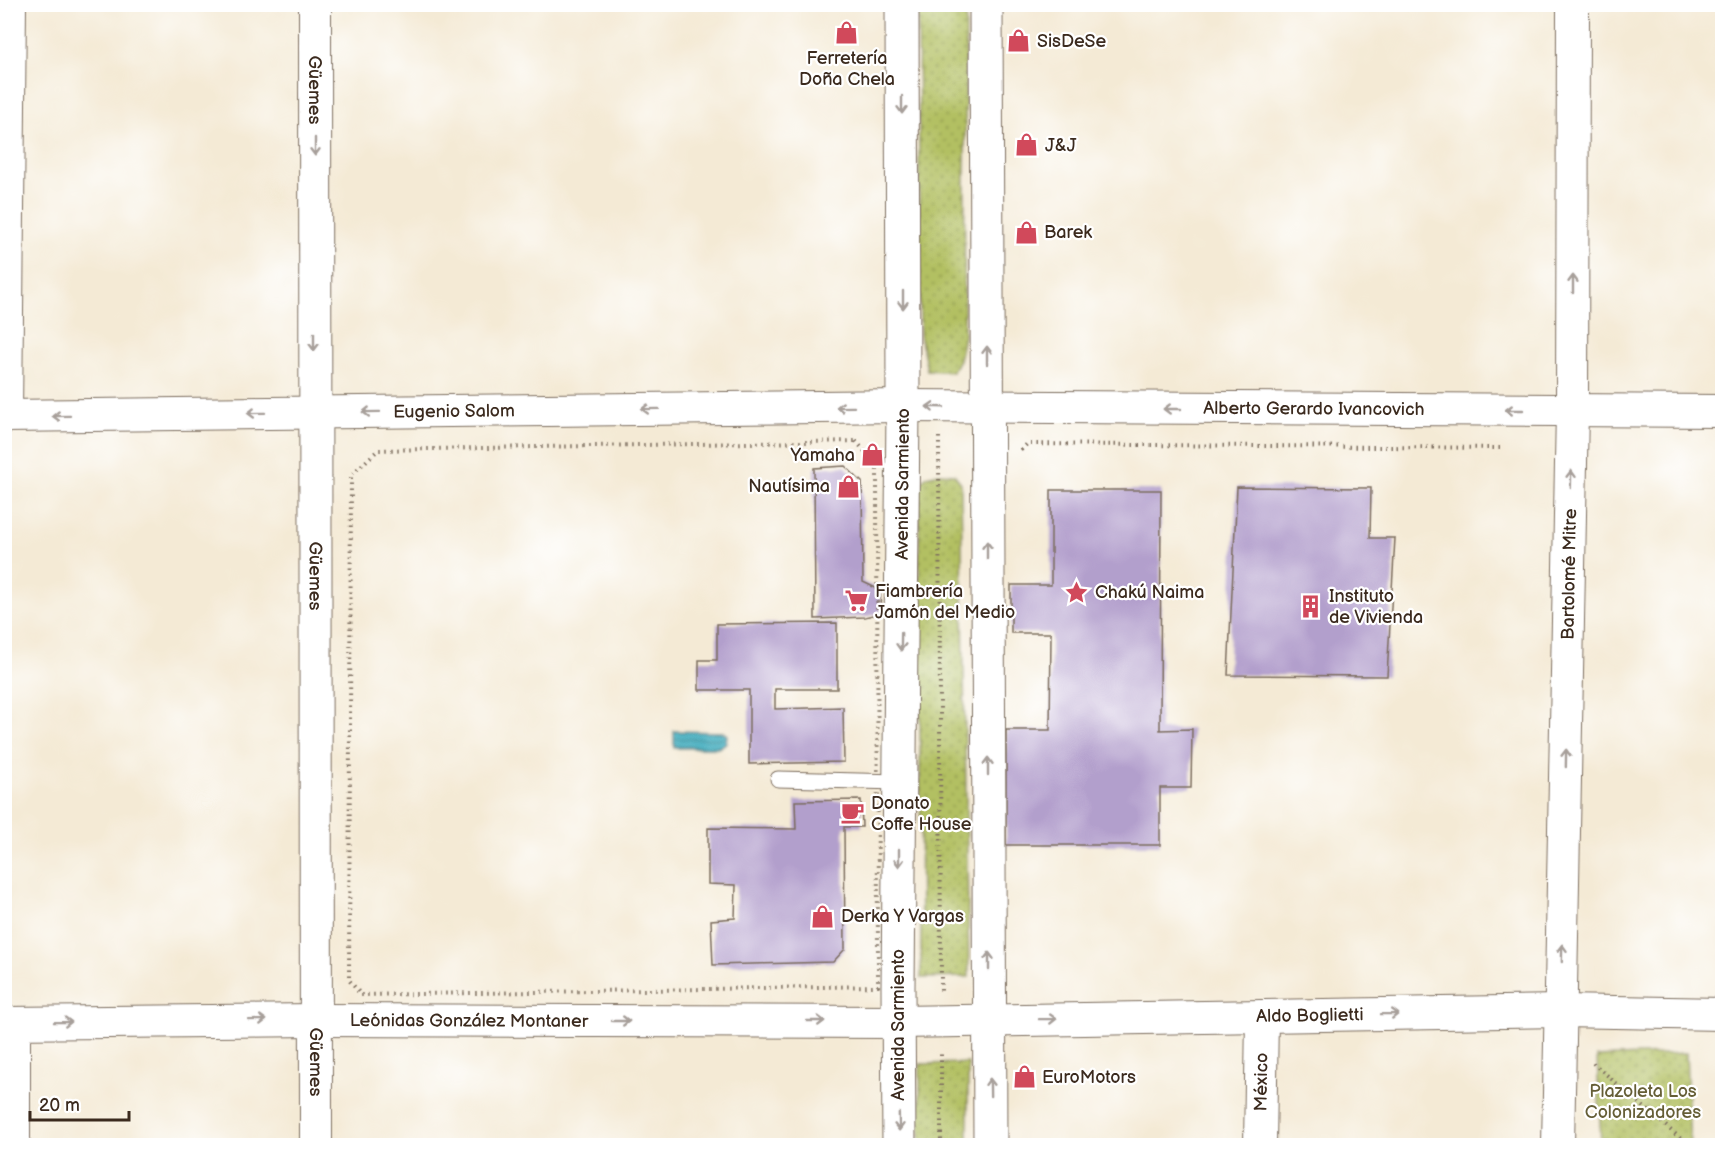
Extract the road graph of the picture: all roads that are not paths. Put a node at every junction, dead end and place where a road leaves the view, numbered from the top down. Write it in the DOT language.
graph roads {
  1 [pos="10,4"];
  2 [pos="315,4"];
  3 [pos="902,4"];
  4 [pos="986,4"];
  5 [pos="1573,4"];
  6 [pos="903,406"];
  7 [pos="987,408"];
  8 [pos="1572,410"];
  9 [pos="1722,411"];
  10 [pos="314,412"];
  11 [pos="5,416"];
  12 [pos="778,779"];
  13 [pos="899,782"];
  14 [pos="1722,1014"];
  15 [pos="1262,1016"];
  16 [pos="989,1019"];
  17 [pos="317,1020"];
  18 [pos="898,1022"];
  19 [pos="9,1023"];
  20 [pos="1561,1023"];
  21 [pos="14,1146"];
  22 [pos="316,1146"];
  23 [pos="899,1146"];
  24 [pos="990,1146"];
  25 [pos="1260,1146"];
  26 [pos="1558,1146"];
  1 -- 11 [label="street"];
  2 -- 10 [label="street, Güemes, one-way"];
  3 -- 6 [label="main road, Avenida Sarmiento, one-way"];
  7 -- 4 [label="main road, one-way"];
  8 -- 5 [label="street, Bartolomé Mitre, one-way"];
  7 -- 6 [label="street, Alberto Gerardo Ivancovich, one-way"];
  6 -- 10 [label="street, Eugenio Salom, one-way"];
  6 -- 13 [label="main road, Avenida Sarmiento, one-way"];
  8 -- 7 [label="street, Alberto Gerardo Ivancovich, one-way"];
  16 -- 7 [label="main road, one-way"];
  8 -- 9 [label="street, Alberto Gerardo Ivancovich"];
  20 -- 8 [label="street, Bartolomé Mitre, one-way"];
  10 -- 11 [label="street, Eugenio Salom, one-way"];
  10 -- 17 [label="street, Güemes"];
  12 -- 13 [label="lane"];
  13 -- 18 [label="main road, Avenida Sarmiento, one-way"];
  14 -- 20 [label="street, Aldo Boglietti"];
  16 -- 15 [label="street, Aldo Boglietti, one-way"];
  15 -- 20 [label="street, Aldo Boglietti, one-way"];
  15 -- 25 [label="street, México"];
  16 -- 18 [label="street, Aldo Boglietti"];
  24 -- 16 [label="main road, one-way"];
  17 -- 18 [label="street, Leónidas González Montaner, one-way"];
  19 -- 17 [label="street, Leónidas González Montaner, one-way"];
  17 -- 22 [label="street, Güemes"];
  18 -- 23 [label="main road, Avenida Sarmiento, one-way"];
  19 -- 21 [label="street"];
  20 -- 26 [label="street, Bartolomé Mitre"];
}
